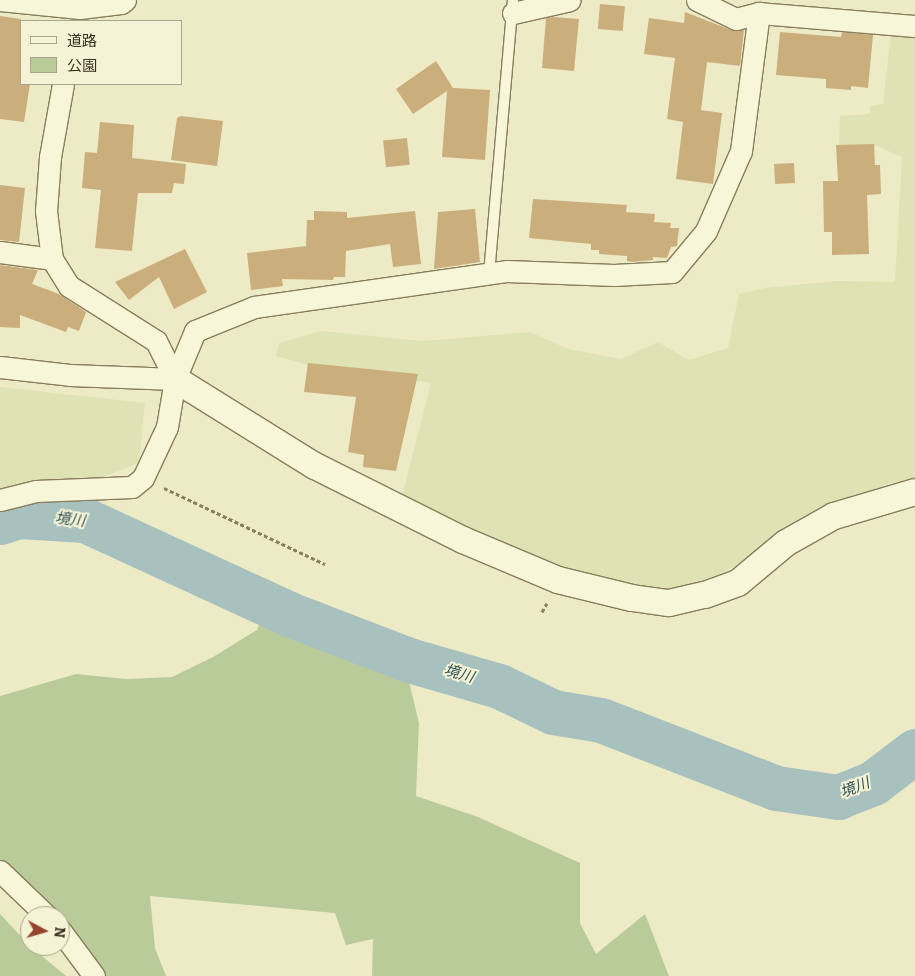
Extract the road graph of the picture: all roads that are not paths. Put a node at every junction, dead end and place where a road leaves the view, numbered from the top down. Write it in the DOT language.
graph roads {
  1 [pos="0,0"];
  2 [pos="125,0"];
  3 [pos="570,0"];
  4 [pos="697,0"];
  5 [pos="513,6"];
  6 [pos="759,13"];
  7 [pos="79,15"];
  8 [pos="915,26"];
  9 [pos="63,85"];
  10 [pos="0,252"];
  11 [pos="52,260"];
  12 [pos="489,274"];
  13 [pos="0,367"];
  14 [pos="175,379"];
  15 [pos="915,492"];
  16 [pos="0,500"];
  17 [pos="0,871"];
  18 [pos="37,906"];
  19 [pos="70,944"];
  20 [pos="94,976"];
  1 -- 7 [label="street"];
  2 -- 7 [label="street"];
  3 -- 5 [label="street"];
  4 -- 6 [label="street"];
  5 -- 12 [label="lane"];
  6 -- 8 [label="street"];
  6 -- 12 [label="street"];
  9 -- 11 [label="street"];
  10 -- 11 [label="street"];
  11 -- 14 [label="street"];
  12 -- 14 [label="street"];
  13 -- 14 [label="street"];
  14 -- 15 [label="street"];
  14 -- 16 [label="street"];
  17 -- 18 [label="street"];
  19 -- 20 [label="street"];
}
